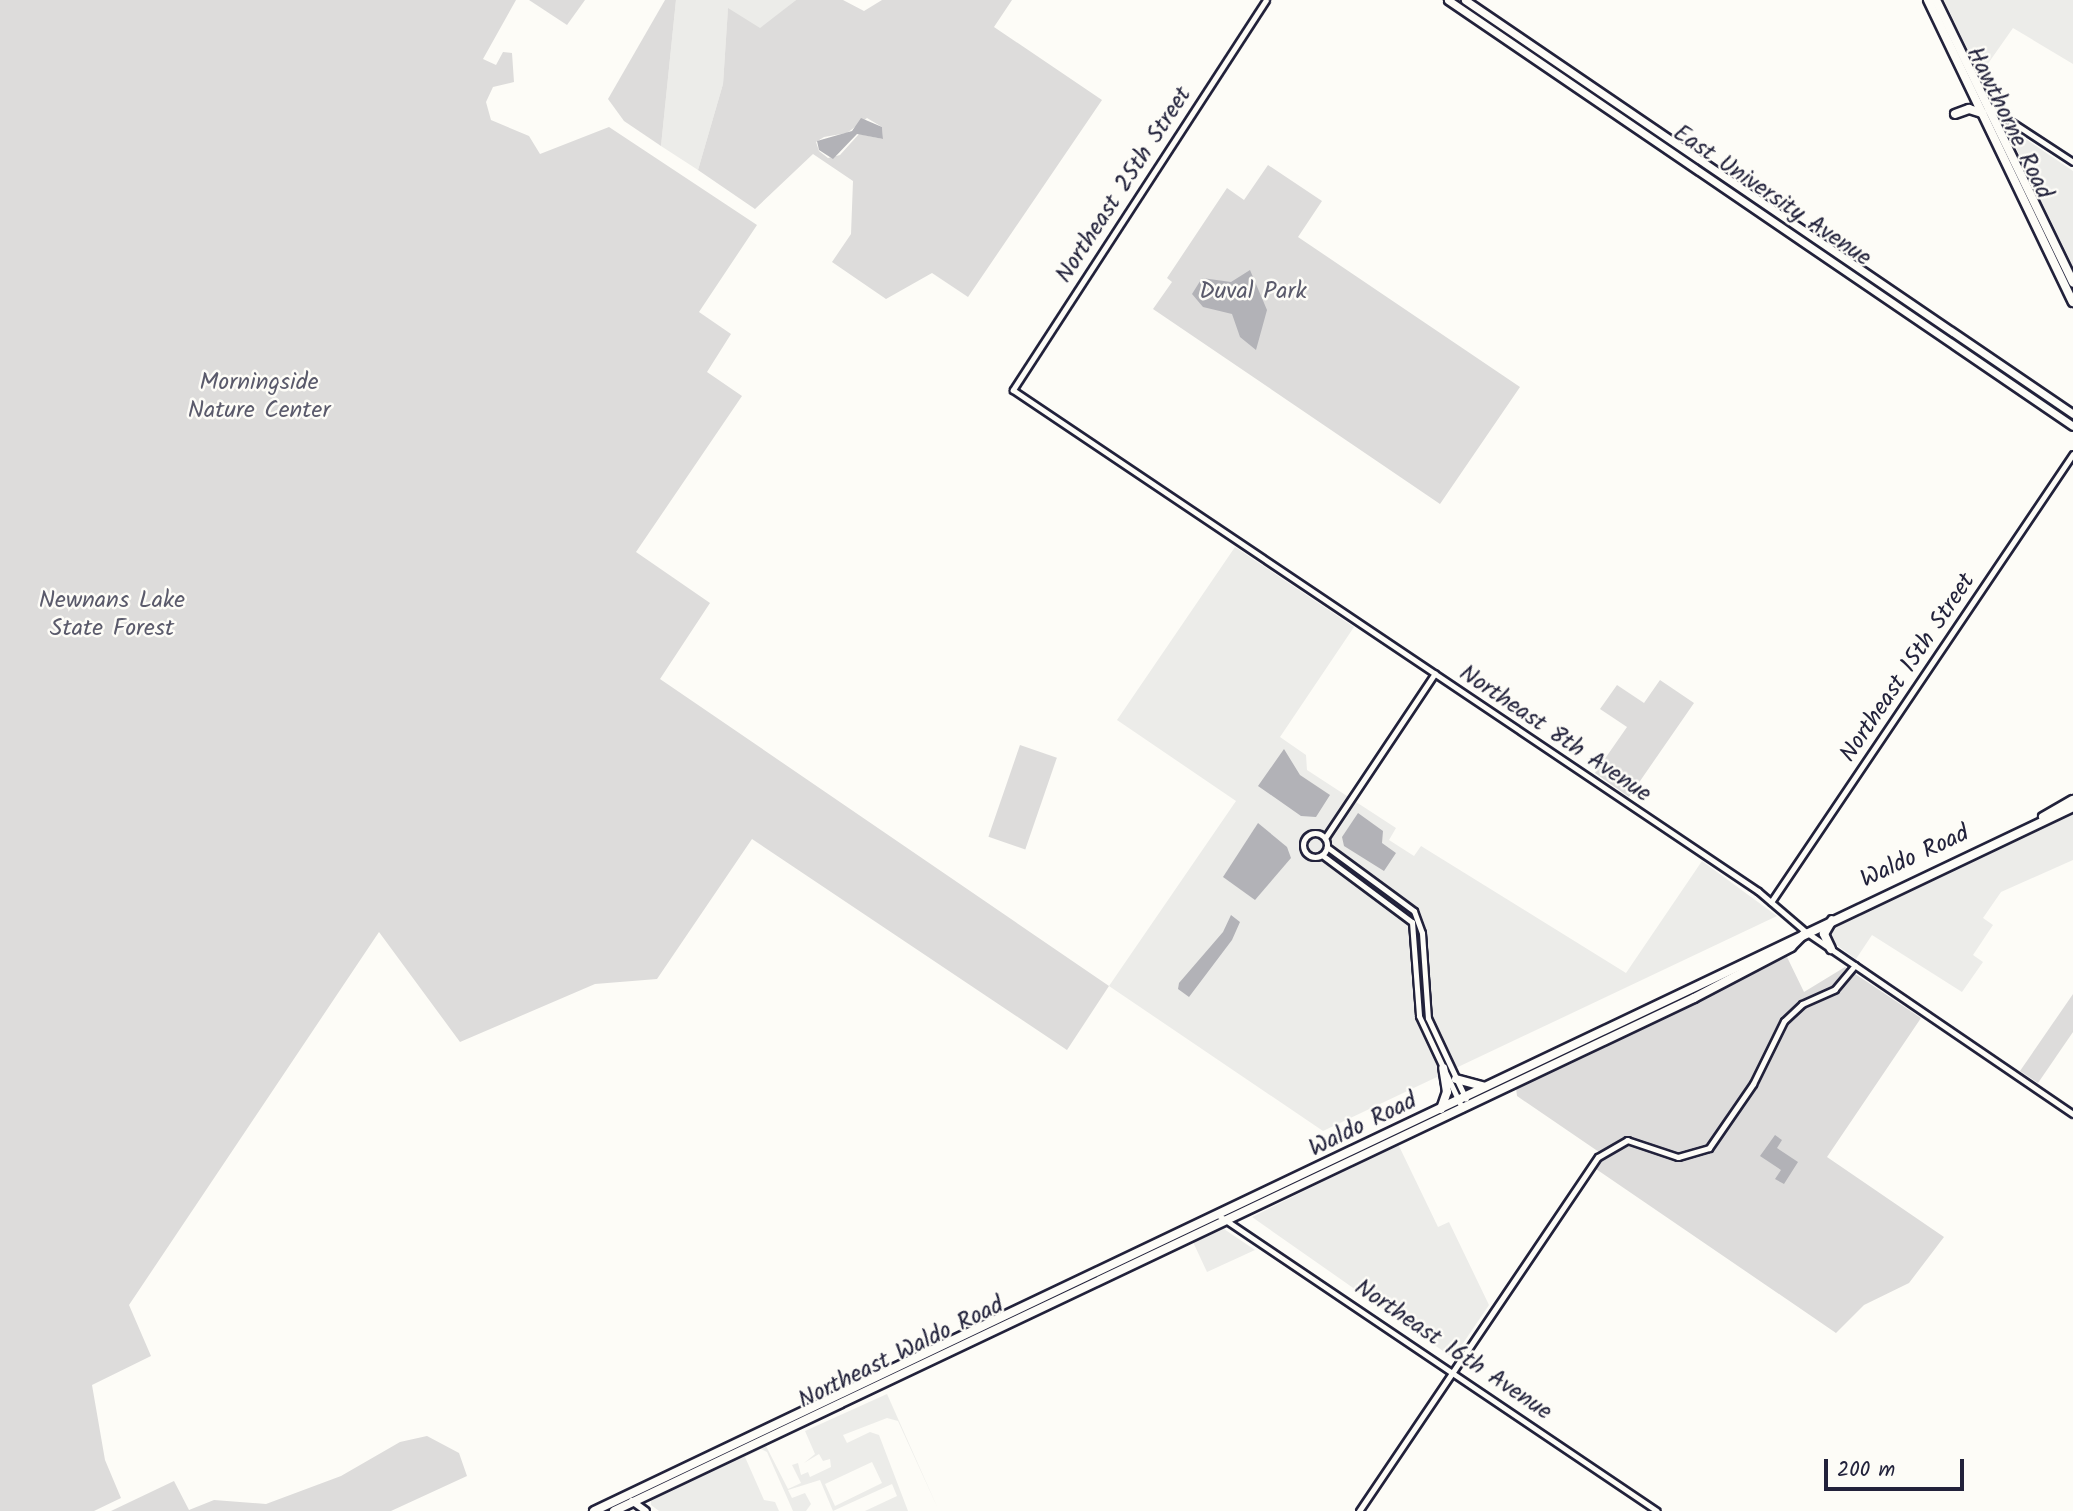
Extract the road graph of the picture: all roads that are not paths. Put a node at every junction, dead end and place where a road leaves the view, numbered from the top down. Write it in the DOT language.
graph roads {
  1 [pos="1266,0"];
  2 [pos="1448,0"];
  3 [pos="1465,0"];
  4 [pos="1927,0"];
  5 [pos="1936,0"];
  6 [pos="1531,45"];
  7 [pos="1526,53"];
  8 [pos="1592,87"];
  9 [pos="1588,95"];
  10 [pos="1625,109"];
  11 [pos="1985,110"];
  12 [pos="1955,114"];
  13 [pos="1617,115"];
  14 [pos="2073,162"];
  15 [pos="1712,168"];
  16 [pos="1707,176"];
  17 [pos="1775,216"];
  18 [pos="1853,264"];
  19 [pos="1852,274"];
  20 [pos="2073,282"];
  21 [pos="2073,302"];
  22 [pos="1930,322"];
  23 [pos="2011,372"];
  24 [pos="2006,380"];
  25 [pos="1013,390"];
  26 [pos="2073,414"];
  27 [pos="2073,426"];
  28 [pos="2073,454"];
  29 [pos="1435,673"];
  30 [pos="2073,800"];
  31 [pos="2073,807"];
  32 [pos="2041,819"];
  33 [pos="1333,820"];
  34 [pos="1319,833"];
  35 [pos="1325,838"];
  36 [pos="1327,847"];
  37 [pos="1322,855"];
  38 [pos="1771,902"];
  39 [pos="1834,917"];
  40 [pos="1806,932"];
  41 [pos="1831,948"];
  42 [pos="1855,965"];
  43 [pos="1423,973"];
  44 [pos="1416,974"];
  45 [pos="1443,1068"];
  46 [pos="1456,1080"];
  47 [pos="1489,1086"];
  48 [pos="1464,1102"];
  49 [pos="1441,1109"];
  50 [pos="2073,1114"];
  51 [pos="1223,1216"];
  52 [pos="1186,1239"];
  53 [pos="934,1349"];
  54 [pos="1453,1372"];
  55 [pos="708,1461"];
  56 [pos="625,1496"];
  57 [pos="633,1502"];
  58 [pos="594,1511"];
  59 [pos="614,1511"];
  60 [pos="646,1511"];
  61 [pos="1359,1511"];
  62 [pos="1657,1511"];
  1 -- 25 [label="street, Northeast 25th Street"];
  2 -- 7 [label="main road, East University Avenue"];
  3 -- 6 [label="main road, East University Avenue"];
  4 -- 11 [label="highway, Hawthorne Road"];
  5 -- 11 [label="highway, Hawthorne Road"];
  6 -- 7 [label="main road"];
  6 -- 8 [label="main road, East University Avenue"];
  7 -- 9 [label="main road, East University Avenue"];
  8 -- 9 [label="main road"];
  8 -- 10 [label="main road, East University Avenue"];
  9 -- 13 [label="main road, East University Avenue"];
  10 -- 13 [label="main road"];
  10 -- 15 [label="main road, East University Avenue"];
  11 -- 12 [label="highway"];
  11 -- 14 [label="street"];
  11 -- 20 [label="highway, Hawthorne Road"];
  11 -- 21 [label="highway, Hawthorne Road"];
  13 -- 16 [label="main road, East University Avenue"];
  15 -- 16 [label="main road"];
  15 -- 17 [label="main road, East University Avenue"];
  16 -- 17 [label="main road, East University Avenue"];
  17 -- 18 [label="main road, East University Avenue"];
  17 -- 19 [label="main road, East University Avenue"];
  18 -- 19 [label="main road"];
  18 -- 22 [label="main road, East University Avenue"];
  19 -- 22 [label="main road, East University Avenue"];
  22 -- 23 [label="main road, East University Avenue"];
  22 -- 24 [label="main road, East University Avenue"];
  23 -- 24 [label="main road"];
  23 -- 26 [label="main road, East University Avenue"];
  24 -- 27 [label="main road, East University Avenue"];
  25 -- 29 [label="street, Northeast 8th Avenue"];
  28 -- 38 [label="street, Northeast 15th Street"];
  29 -- 33 [label="street"];
  29 -- 38 [label="street, Northeast 8th Avenue"];
  30 -- 32 [label="highway, Waldo Road"];
  31 -- 32 [label="highway, Waldo Road"];
  32 -- 39 [label="highway, Waldo Road"];
  33 -- 34 [label="street"];
  33 -- 35 [label="street"];
  34 -- 35 [label="street"];
  34 -- 37 [label="street"];
  35 -- 36 [label="street"];
  36 -- 37 [label="street"];
  36 -- 43 [label="street"];
  37 -- 44 [label="street"];
  38 -- 40 [label="street, Northeast 8th Avenue"];
  39 -- 40 [label="highway, Waldo Road"];
  39 -- 41 [label="highway"];
  40 -- 41 [label="street, Northeast 8th Avenue"];
  40 -- 47 [label="highway, Waldo Road"];
  40 -- 48 [label="highway, Waldo Road"];
  41 -- 42 [label="street, Northeast 8th Avenue"];
  42 -- 50 [label="street, Northeast 8th Avenue"];
  42 -- 54 [label="street"];
  43 -- 44 [label="street"];
  43 -- 46 [label="street"];
  44 -- 45 [label="street"];
  45 -- 48 [label="street"];
  45 -- 49 [label="highway"];
  46 -- 47 [label="highway"];
  46 -- 48 [label="street"];
  47 -- 48 [label="highway, Waldo Road"];
  48 -- 49 [label="highway, Waldo Road"];
  48 -- 51 [label="highway, Waldo Road"];
  49 -- 51 [label="highway, Waldo Road"];
  51 -- 52 [label="highway, Waldo Road"];
  51 -- 53 [label="highway, Waldo Road"];
  51 -- 54 [label="street, Northeast 16th Avenue"];
  52 -- 55 [label="highway, Northeast Waldo Road"];
  53 -- 55 [label="highway, Northeast Waldo Road"];
  54 -- 61 [label="street"];
  54 -- 62 [label="street, Northeast 16th Avenue"];
  55 -- 56 [label="highway, Northeast Waldo Road"];
  55 -- 57 [label="highway, Northeast Waldo Road"];
  56 -- 57 [label="main road"];
  56 -- 58 [label="highway"];
  57 -- 59 [label="highway"];
  57 -- 60 [label="main road"];
}
